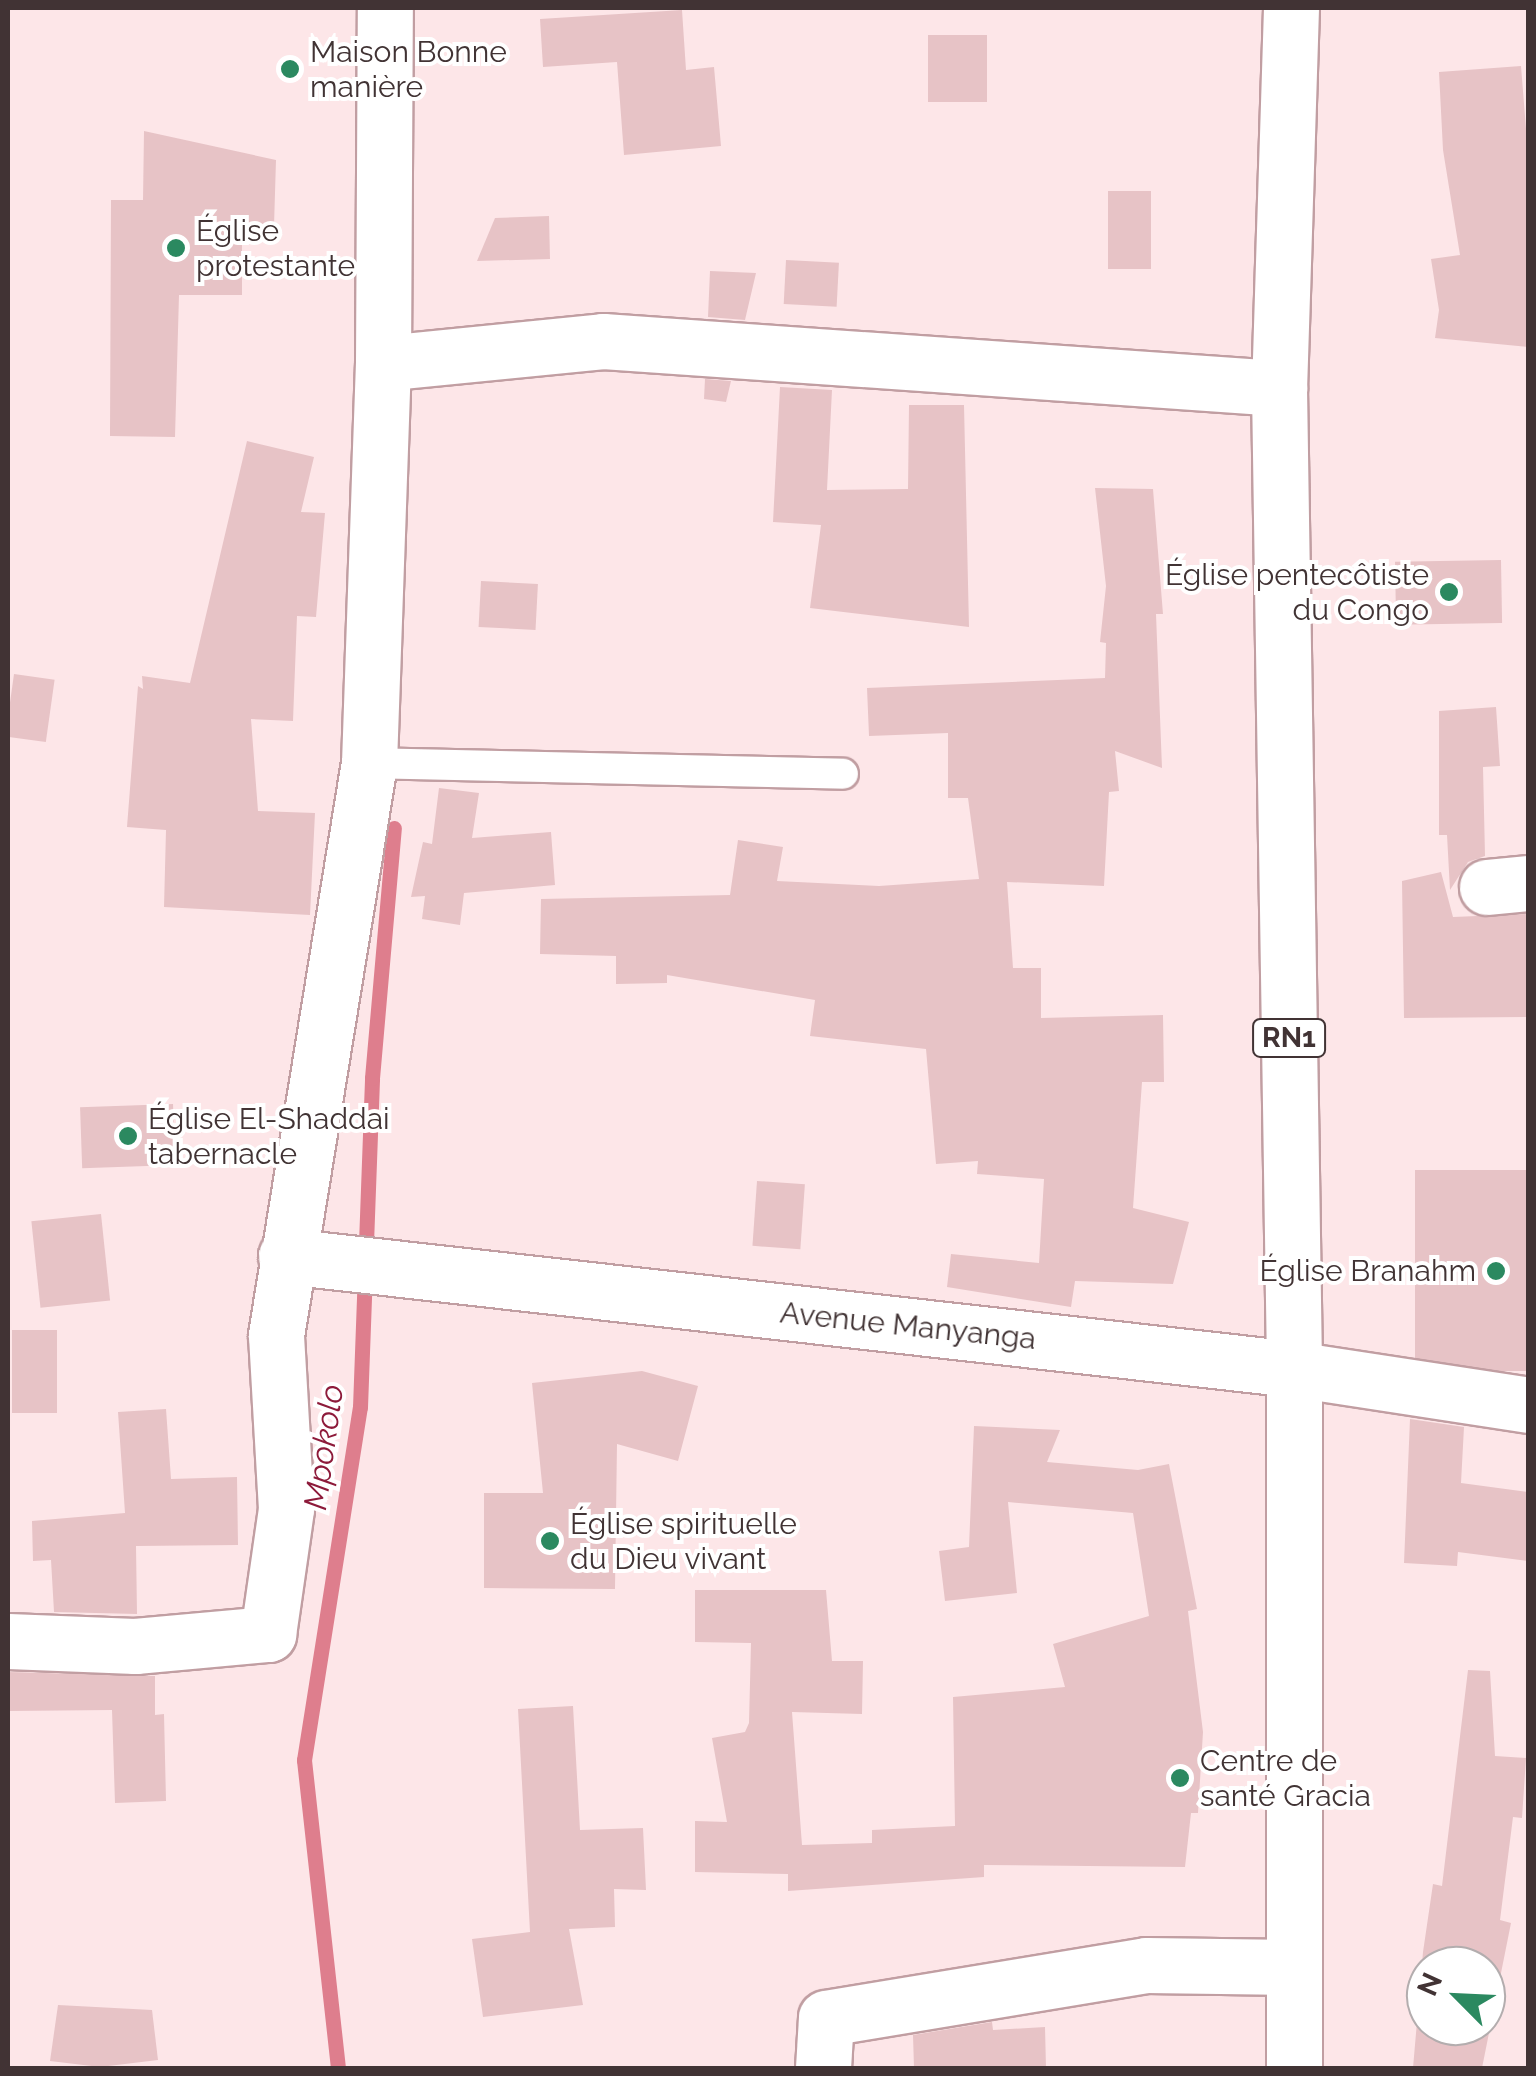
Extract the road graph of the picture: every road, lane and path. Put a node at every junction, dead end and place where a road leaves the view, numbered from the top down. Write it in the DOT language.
graph roads {
  1 [pos="385,8"];
  2 [pos="1291,8"];
  3 [pos="383,362"];
  4 [pos="1279,388"];
  5 [pos="369,764"];
  6 [pos="842,774"];
  7 [pos="286,1256"];
  8 [pos="1294,1370"];
  9 [pos="1528,1405"];
  10 [pos="8,1641"];
  11 [pos="1294,1967"];
  12 [pos="823,2068"];
  13 [pos="1294,2068"];
  1 -- 3 [label="main road"];
  2 -- 4 [label="main road, RN1"];
  3 -- 4 [label="main road"];
  3 -- 5 [label="main road"];
  4 -- 8 [label="main road, RN1"];
  5 -- 6 [label="lane"];
  5 -- 7 [label="main road"];
  7 -- 8 [label="main road, Avenue Manyanga"];
  7 -- 10 [label="main road"];
  8 -- 9 [label="main road, Avenue Manyanga"];
  8 -- 11 [label="main road, RN1"];
  11 -- 12 [label="main road"];
  11 -- 13 [label="main road, RN1"];
}
